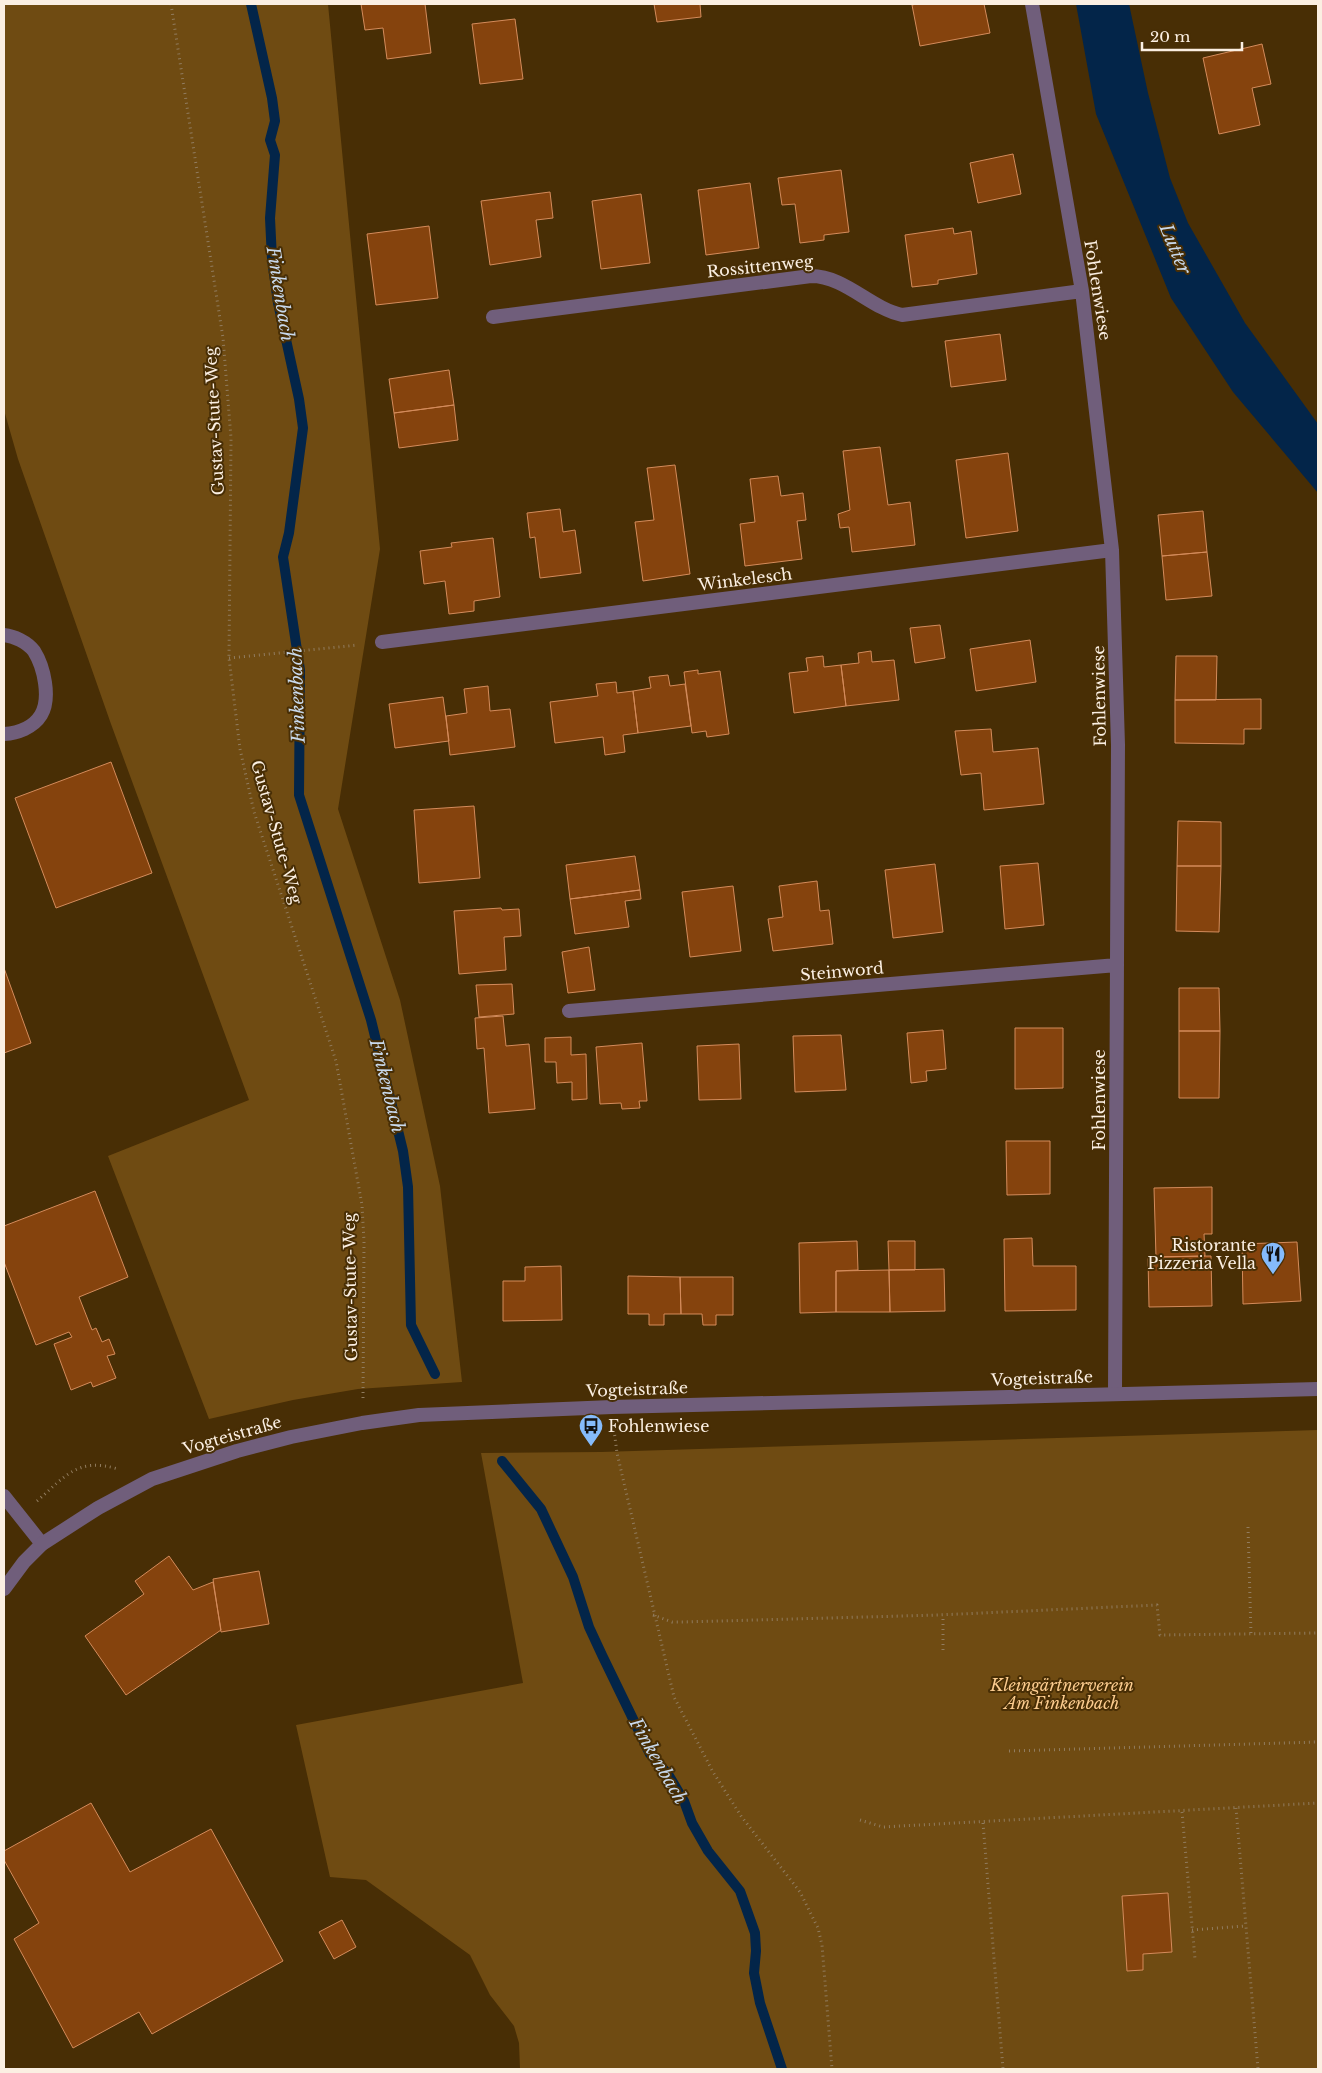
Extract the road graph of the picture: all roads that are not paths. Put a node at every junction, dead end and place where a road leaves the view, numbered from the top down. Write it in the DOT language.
graph roads {
  1 [pos="1032,4"];
  2 [pos="1082,291"];
  3 [pos="493,317"];
  4 [pos="1112,550"];
  5 [pos="4,635"];
  6 [pos="382,642"];
  7 [pos="4,734"];
  8 [pos="1117,965"];
  9 [pos="569,1011"];
  10 [pos="1318,1389"];
  11 [pos="1115,1393"];
  12 [pos="4,1496"];
  13 [pos="42,1544"];
  14 [pos="4,1589"];
  1 -- 2 [label="street, Fohlenwiese"];
  2 -- 3 [label="street, Rossittenweg"];
  2 -- 4 [label="street, Fohlenwiese"];
  4 -- 6 [label="street, Winkelesch"];
  4 -- 8 [label="street, Fohlenwiese"];
  5 -- 7 [label="street"];
  8 -- 9 [label="street, Steinword"];
  8 -- 11 [label="street, Fohlenwiese"];
  10 -- 11 [label="street, Vogteistraße"];
  11 -- 13 [label="street, Vogteistraße"];
  12 -- 13 [label="street"];
  13 -- 14 [label="street, Vogteistraße"];
}
